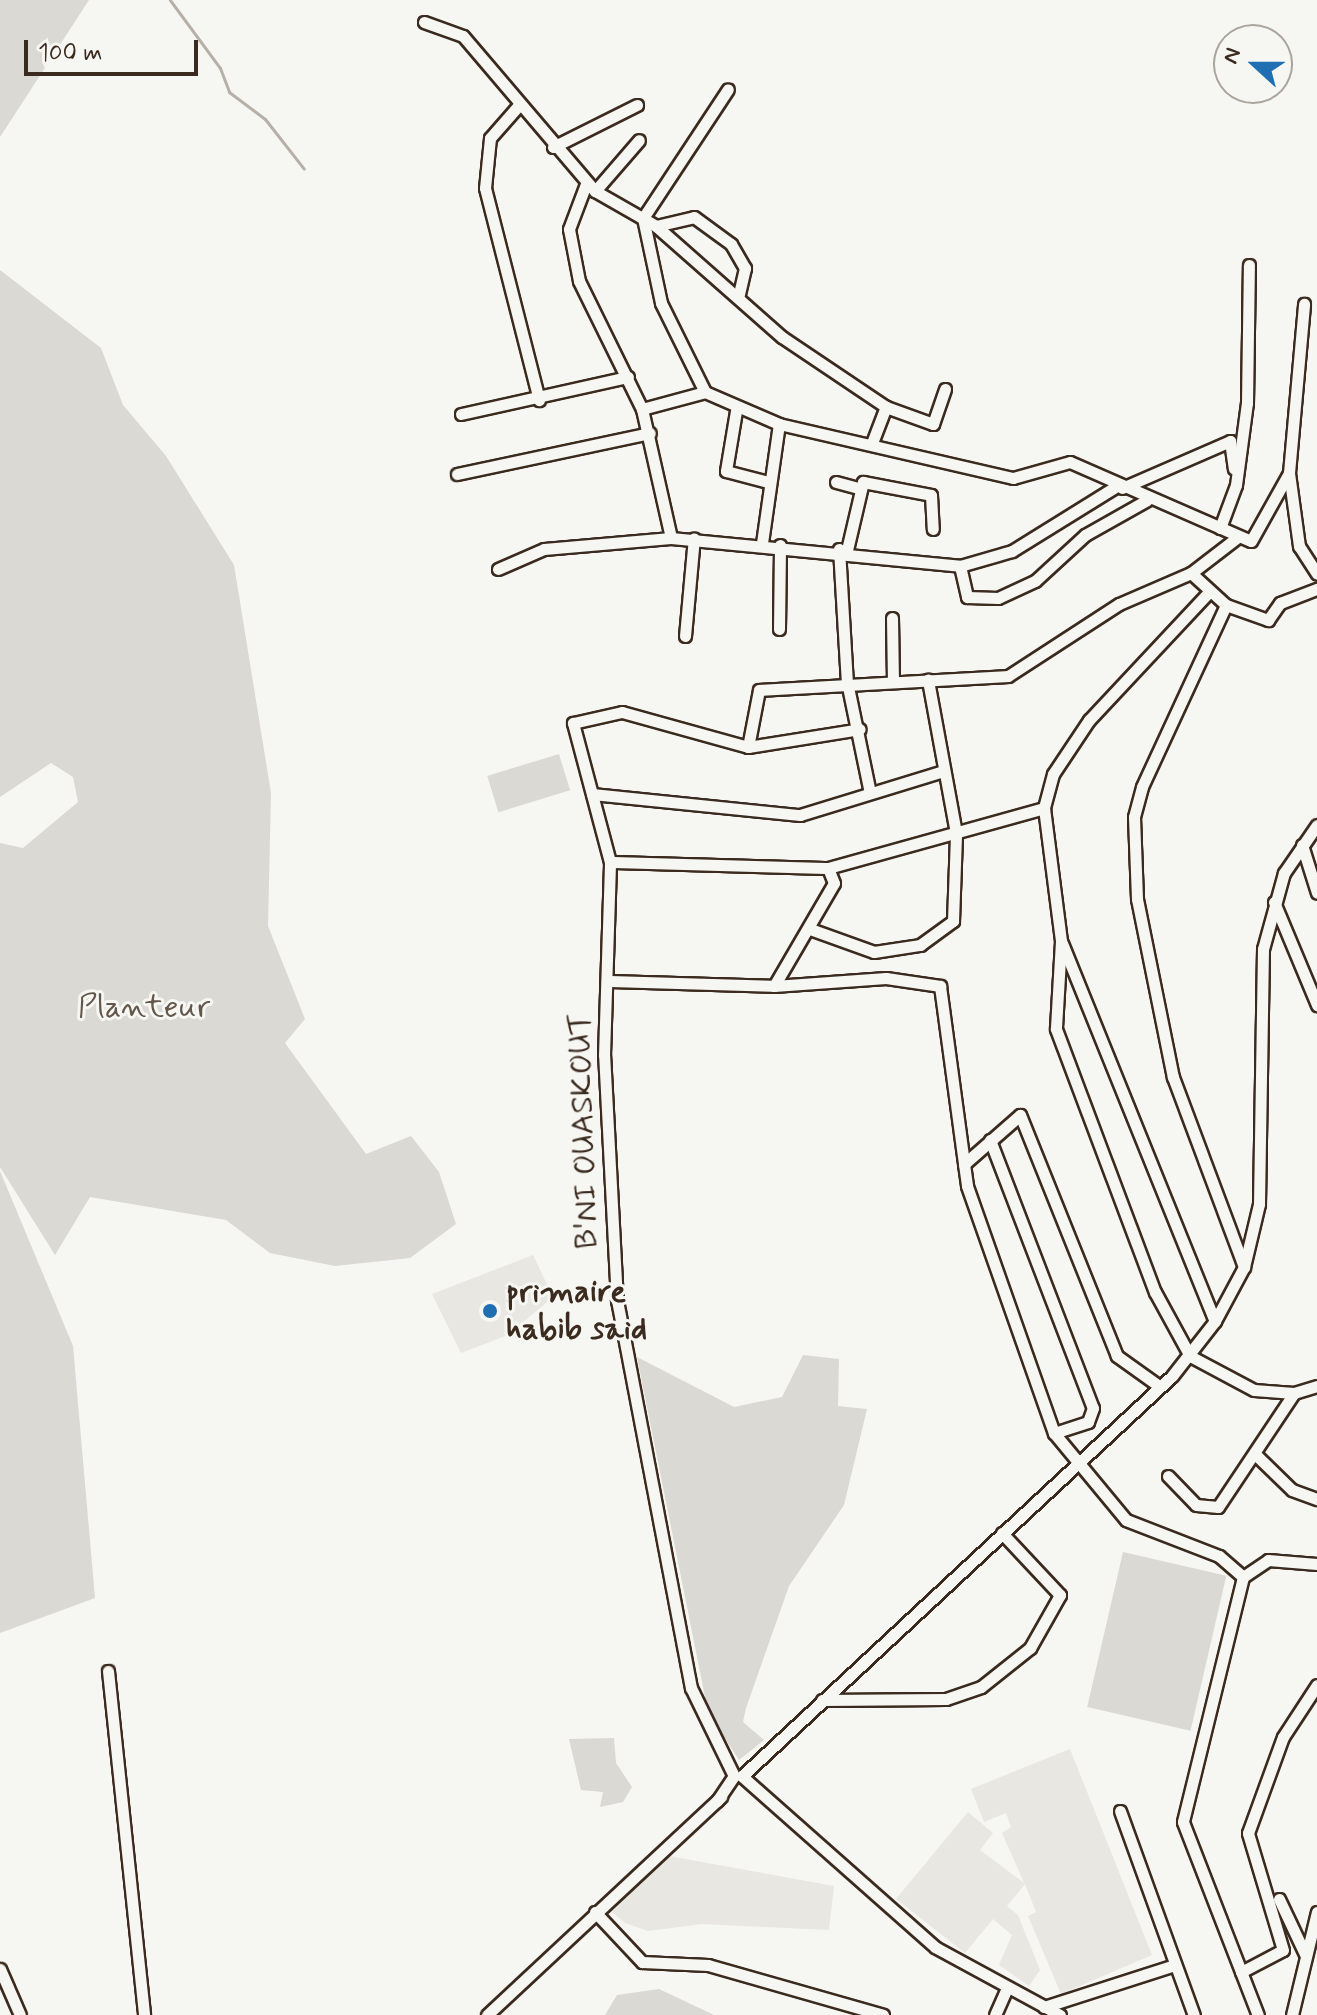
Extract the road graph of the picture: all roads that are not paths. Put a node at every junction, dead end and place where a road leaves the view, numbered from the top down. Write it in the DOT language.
graph roads {
  1 [pos="424,22"];
  2 [pos="728,89"];
  3 [pos="519,105"];
  4 [pos="637,105"];
  5 [pos="639,140"];
  6 [pos="553,147"];
  7 [pos="590,188"];
  8 [pos="643,218"];
  9 [pos="656,226"];
  10 [pos="1249,265"];
  11 [pos="739,295"];
  12 [pos="1304,304"];
  13 [pos="628,377"];
  14 [pos="945,389"];
  15 [pos="705,392"];
  16 [pos="539,400"];
  17 [pos="886,407"];
  18 [pos="642,409"];
  19 [pos="736,411"];
  20 [pos="461,414"];
  21 [pos="779,424"];
  22 [pos="650,433"];
  23 [pos="872,443"];
  24 [pos="1289,473"];
  25 [pos="457,474"];
  26 [pos="768,482"];
  27 [pos="836,482"];
  28 [pos="1236,485"];
  29 [pos="1119,487"];
  30 [pos="858,488"];
  31 [pos="1147,500"];
  32 [pos="1220,528"];
  33 [pos="933,529"];
  34 [pos="1238,537"];
  35 [pos="671,538"];
  36 [pos="694,538"];
  37 [pos="762,543"];
  38 [pos="780,545"];
  39 [pos="843,549"];
  40 [pos="960,566"];
  41 [pos="498,569"];
  42 [pos="1191,573"];
  43 [pos="1317,574"];
  44 [pos="1317,589"];
  45 [pos="1208,593"];
  46 [pos="1226,605"];
  47 [pos="892,618"];
  48 [pos="779,629"];
  49 [pos="685,636"];
  50 [pos="928,680"];
  51 [pos="847,682"];
  52 [pos="893,682"];
  53 [pos="860,729"];
  54 [pos="748,747"];
  55 [pos="943,771"];
  56 [pos="870,793"];
  57 [pos="592,794"];
  58 [pos="1044,808"];
  59 [pos="1317,825"];
  60 [pos="956,833"];
  61 [pos="1302,845"];
  62 [pos="610,862"];
  63 [pos="828,868"];
  64 [pos="1317,893"];
  65 [pos="1274,902"];
  66 [pos="810,929"];
  67 [pos="1061,941"];
  68 [pos="607,981"];
  69 [pos="774,986"];
  70 [pos="1317,1005"];
  71 [pos="990,1140"];
  72 [pos="964,1164"];
  73 [pos="1244,1267"];
  74 [pos="1215,1321"];
  75 [pos="1190,1356"];
  76 [pos="1159,1386"];
  77 [pos="1317,1386"];
  78 [pos="1294,1393"];
  79 [pos="1054,1433"];
  80 [pos="1256,1455"];
  81 [pos="1077,1466"];
  82 [pos="1168,1476"];
  83 [pos="1317,1499"];
  84 [pos="1002,1533"];
  85 [pos="1317,1564"];
  86 [pos="1243,1577"];
  87 [pos="108,1671"];
  88 [pos="1317,1685"];
  89 [pos="822,1700"];
  90 [pos="737,1774"];
  91 [pos="1120,1811"];
  92 [pos="1279,1899"];
  93 [pos="595,1912"];
  94 [pos="1317,1912"];
  95 [pos="1305,1954"];
  96 [pos="1172,1966"];
  97 [pos="0,1969"];
  98 [pos="1241,1972"];
  99 [pos="1007,1988"];
  100 [pos="1044,2007"];
  101 [pos="20,2015"];
  102 [pos="144,2015"];
  103 [pos="487,2015"];
  104 [pos="883,2015"];
  105 [pos="995,2015"];
  106 [pos="1060,2015"];
  107 [pos="1194,2015"];
  108 [pos="1258,2015"];
  109 [pos="1292,2015"];
  1 -- 3 [label="street"];
  2 -- 8 [label="street"];
  3 -- 6 [label="street"];
  3 -- 16 [label="street"];
  4 -- 6 [label="street"];
  5 -- 7 [label="street"];
  6 -- 7 [label="street"];
  7 -- 8 [label="street"];
  7 -- 13 [label="street"];
  8 -- 9 [label="street"];
  8 -- 15 [label="street"];
  9 -- 11 [label="street"];
  9 -- 11 [label="street"];
  10 -- 28 [label="street"];
  11 -- 17 [label="street"];
  12 -- 24 [label="street"];
  13 -- 16 [label="street"];
  13 -- 18 [label="street"];
  14 -- 17 [label="street"];
  15 -- 18 [label="street"];
  15 -- 19 [label="street"];
  16 -- 20 [label="street"];
  17 -- 23 [label="street"];
  18 -- 22 [label="street"];
  19 -- 21 [label="street"];
  19 -- 26 [label="street"];
  21 -- 23 [label="street"];
  21 -- 26 [label="street"];
  22 -- 25 [label="street"];
  22 -- 35 [label="street"];
  23 -- 29 [label="street"];
  24 -- 34 [label="street"];
  24 -- 43 [label="street"];
  26 -- 37 [label="street"];
  27 -- 30 [label="street"];
  28 -- 29 [label="street"];
  28 -- 32 [label="street"];
  29 -- 31 [label="street"];
  29 -- 40 [label="street"];
  30 -- 33 [label="street"];
  30 -- 39 [label="street"];
  31 -- 32 [label="street"];
  31 -- 40 [label="street"];
  32 -- 34 [label="street"];
  34 -- 42 [label="street"];
  35 -- 36 [label="street"];
  35 -- 41 [label="street"];
  36 -- 37 [label="street"];
  36 -- 49 [label="street"];
  37 -- 38 [label="street"];
  38 -- 39 [label="street"];
  38 -- 48 [label="street"];
  39 -- 40 [label="street"];
  39 -- 51 [label="street"];
  42 -- 45 [label="street"];
  42 -- 50 [label="street"];
  44 -- 46 [label="street"];
  45 -- 46 [label="street"];
  45 -- 58 [label="street"];
  46 -- 73 [label="street"];
  47 -- 52 [label="street"];
  50 -- 52 [label="street"];
  50 -- 55 [label="street"];
  51 -- 52 [label="street"];
  51 -- 53 [label="street"];
  51 -- 54 [label="street"];
  53 -- 54 [label="street"];
  53 -- 56 [label="street"];
  54 -- 57 [label="street, B'NI OUASKOUT"];
  55 -- 56 [label="street"];
  55 -- 60 [label="street"];
  56 -- 57 [label="street"];
  57 -- 62 [label="street, B'NI OUASKOUT"];
  58 -- 60 [label="street"];
  58 -- 67 [label="street"];
  59 -- 61 [label="street"];
  60 -- 63 [label="street"];
  60 -- 66 [label="street"];
  61 -- 64 [label="street"];
  61 -- 65 [label="street"];
  62 -- 63 [label="street"];
  62 -- 68 [label="street, B'NI OUASKOUT"];
  63 -- 66 [label="street"];
  65 -- 70 [label="street"];
  65 -- 73 [label="street"];
  66 -- 69 [label="street"];
  67 -- 74 [label="street"];
  67 -- 75 [label="street"];
  68 -- 69 [label="street"];
  68 -- 90 [label="street, B'NI OUASKOUT"];
  69 -- 72 [label="street"];
  71 -- 72 [label="street"];
  71 -- 76 [label="street"];
  71 -- 79 [label="street"];
  72 -- 79 [label="street"];
  73 -- 74 [label="street"];
  74 -- 75 [label="street"];
  75 -- 76 [label="street"];
  75 -- 78 [label="street"];
  76 -- 81 [label="street"];
  77 -- 78 [label="street"];
  78 -- 80 [label="street"];
  79 -- 81 [label="street"];
  80 -- 82 [label="street"];
  80 -- 83 [label="street"];
  81 -- 84 [label="street"];
  81 -- 86 [label="street"];
  84 -- 89 [label="street"];
  84 -- 89 [label="street"];
  85 -- 86 [label="street"];
  86 -- 98 [label="street"];
  87 -- 102 [label="street"];
  88 -- 98 [label="street"];
  89 -- 90 [label="street"];
  90 -- 93 [label="street"];
  90 -- 99 [label="street"];
  91 -- 96 [label="street"];
  92 -- 95 [label="street"];
  93 -- 103 [label="street"];
  93 -- 104 [label="street"];
  94 -- 95 [label="street"];
  95 -- 109 [label="street"];
  96 -- 100 [label="street"];
  96 -- 107 [label="street"];
  97 -- 101 [label="street"];
  98 -- 108 [label="street"];
  99 -- 100 [label="street"];
  99 -- 105 [label="street"];
  100 -- 106 [label="street"];
}
